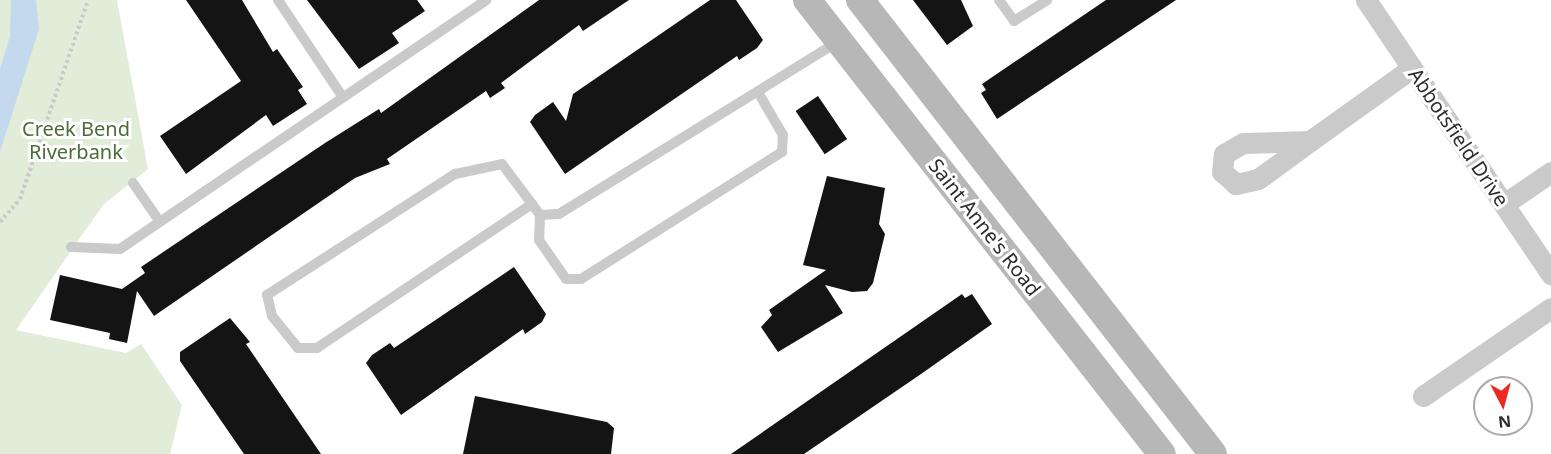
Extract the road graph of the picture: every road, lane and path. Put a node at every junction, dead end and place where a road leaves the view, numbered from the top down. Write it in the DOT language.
graph roads {
  1 [pos="88,0"];
  2 [pos="278,0"];
  3 [pos="487,0"];
  4 [pos="807,0"];
  5 [pos="860,0"];
  6 [pos="999,0"];
  7 [pos="1047,0"];
  8 [pos="1366,0"];
  9 [pos="839,40"];
  10 [pos="1412,68"];
  11 [pos="759,94"];
  12 [pos="342,96"];
  13 [pos="1311,141"];
  14 [pos="1551,172"];
  15 [pos="133,183"];
  16 [pos="532,204"];
  17 [pos="1504,204"];
  18 [pos="540,215"];
  19 [pos="0,222"];
  20 [pos="160,222"];
  21 [pos="70,247"];
  22 [pos="1551,274"];
  23 [pos="1551,308"];
  24 [pos="1423,396"];
  25 [pos="1162,454"];
  26 [pos="1213,454"];
  1 -- 19 [label="path"];
  2 -- 12 [label="lane"];
  3 -- 12 [label="lane"];
  4 -- 9 [label="main road, Saint Anne's Road"];
  5 -- 26 [label="main road, Saint Anne's Road"];
  6 -- 7 [label="lane"];
  8 -- 10 [label="street, Abbotsfield Drive"];
  9 -- 11 [label="lane"];
  9 -- 25 [label="main road, Saint Anne's Road"];
  10 -- 13 [label="street"];
  10 -- 17 [label="street, Abbotsfield Drive"];
  11 -- 18 [label="lane"];
  11 -- 18 [label="lane"];
  12 -- 20 [label="lane"];
  14 -- 17 [label="street"];
  15 -- 20 [label="lane"];
  16 -- 16 [label="lane"];
  16 -- 18 [label="lane"];
  17 -- 22 [label="street, Abbotsfield Drive"];
  20 -- 21 [label="lane"];
  23 -- 24 [label="street"];
}
